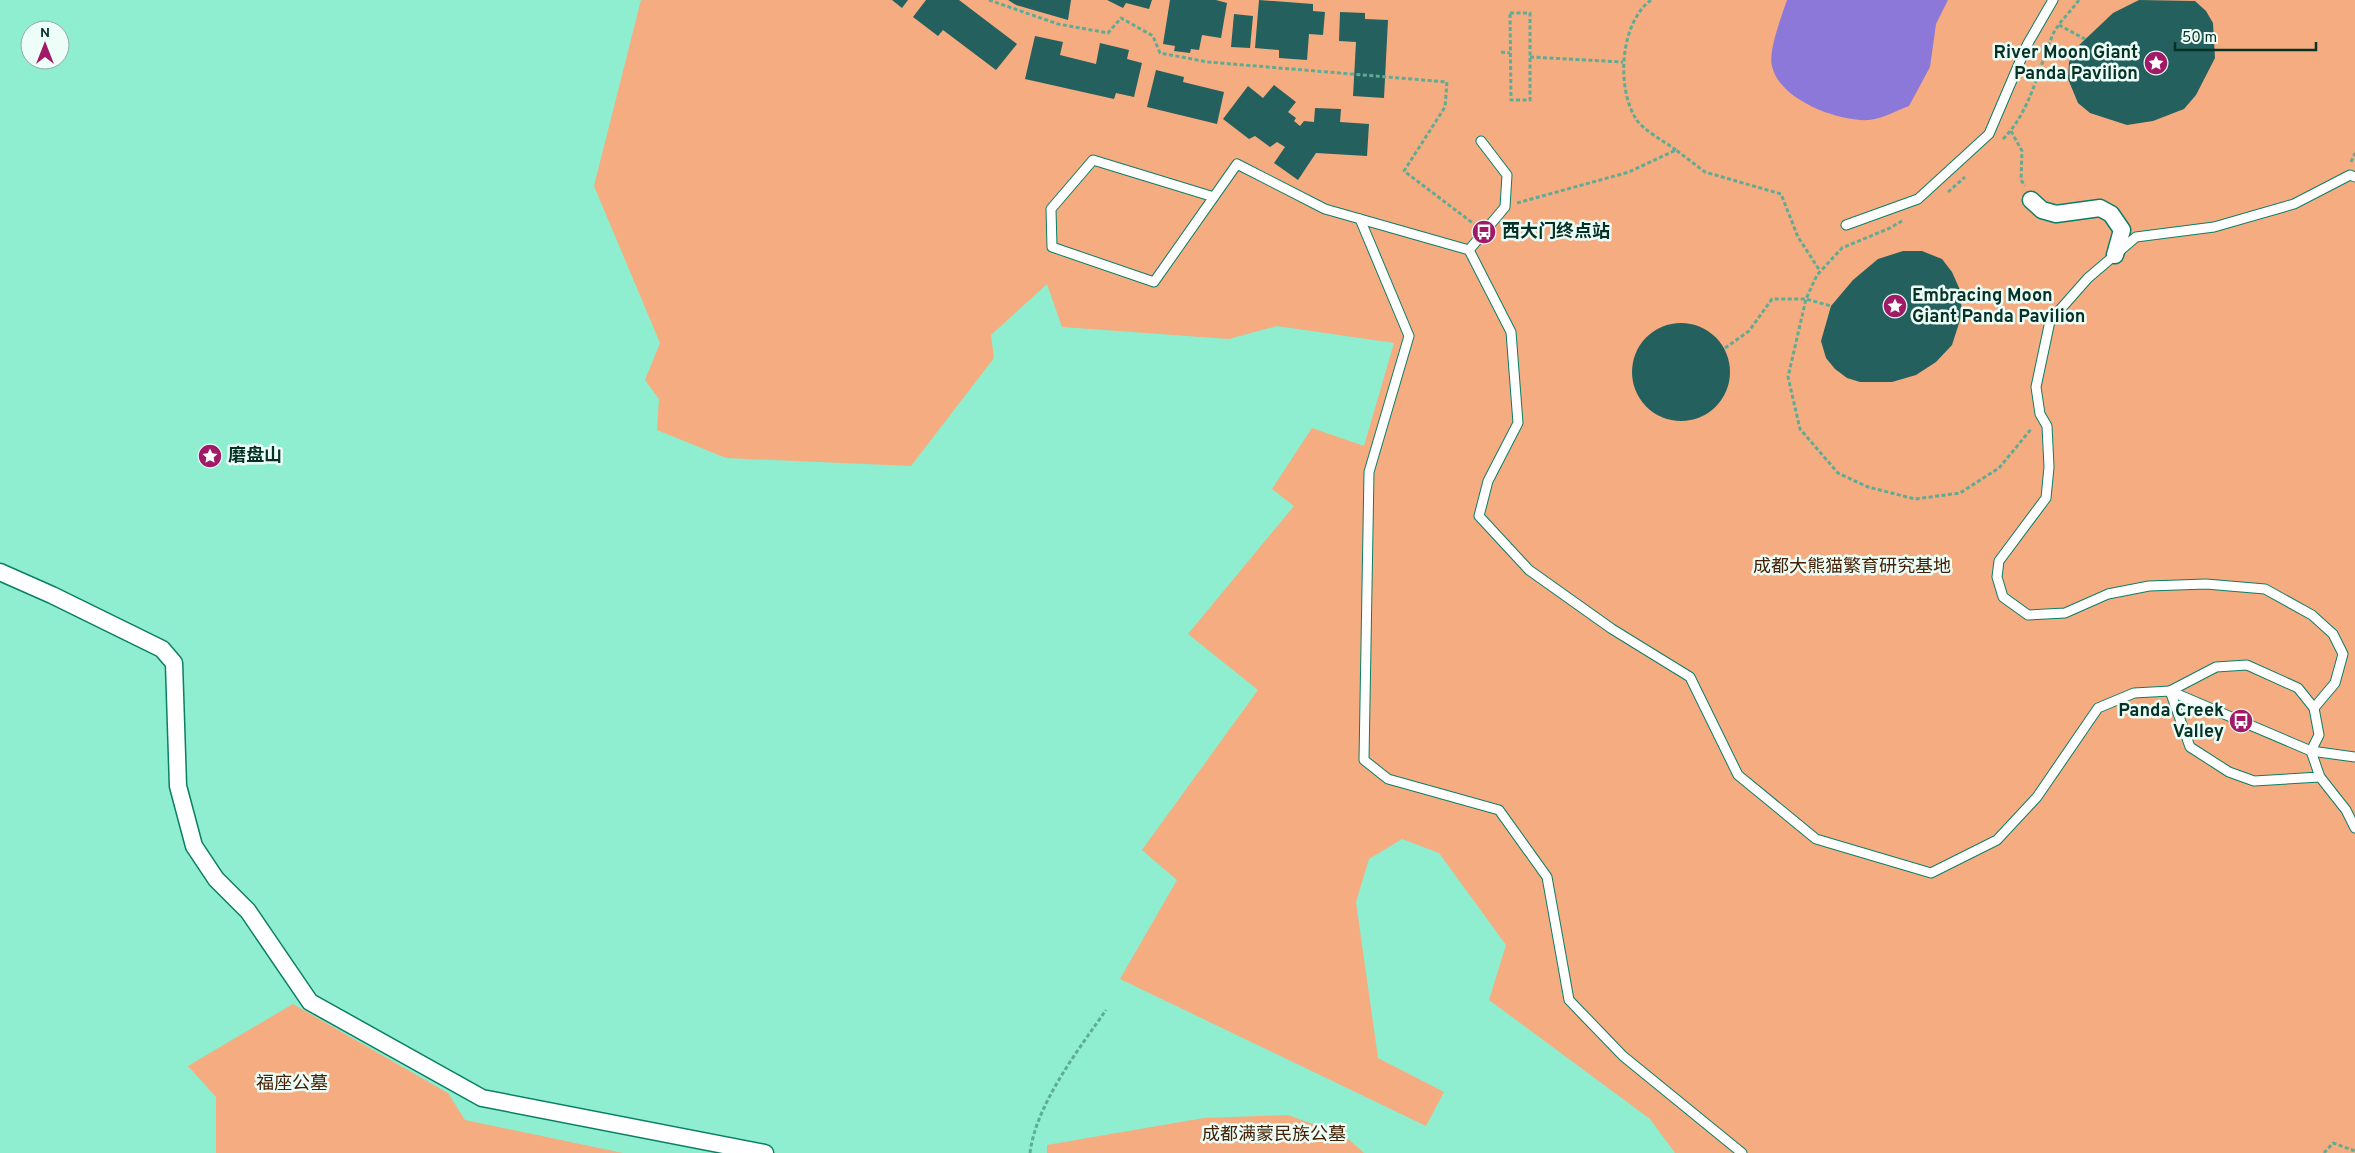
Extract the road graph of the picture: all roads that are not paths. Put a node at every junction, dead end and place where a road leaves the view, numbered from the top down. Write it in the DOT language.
graph roads {
  1 [pos="2053,0"];
  2 [pos="1481,140"];
  3 [pos="2355,177"];
  4 [pos="1214,196"];
  5 [pos="2031,200"];
  6 [pos="1360,219"];
  7 [pos="1846,224"];
  8 [pos="1468,250"];
  9 [pos="2114,255"];
  10 [pos="0,572"];
  11 [pos="2170,691"];
  12 [pos="2314,708"];
  13 [pos="2312,751"];
  14 [pos="2355,757"];
  15 [pos="2320,777"];
  16 [pos="2355,828"];
  17 [pos="765,1153"];
  18 [pos="1742,1153"];
  1 -- 7 [label="lane"];
  2 -- 8 [label="lane"];
  3 -- 9 [label="lane"];
  4 -- 4 [label="lane"];
  4 -- 6 [label="lane"];
  5 -- 9 [label="street"];
  6 -- 8 [label="lane"];
  6 -- 18 [label="lane"];
  8 -- 11 [label="lane"];
  9 -- 12 [label="lane"];
  10 -- 17 [label="street"];
  11 -- 12 [label="lane"];
  11 -- 13 [label="lane"];
  11 -- 15 [label="lane"];
  12 -- 13 [label="lane"];
  13 -- 14 [label="lane"];
  13 -- 15 [label="lane"];
  15 -- 16 [label="lane"];
}
